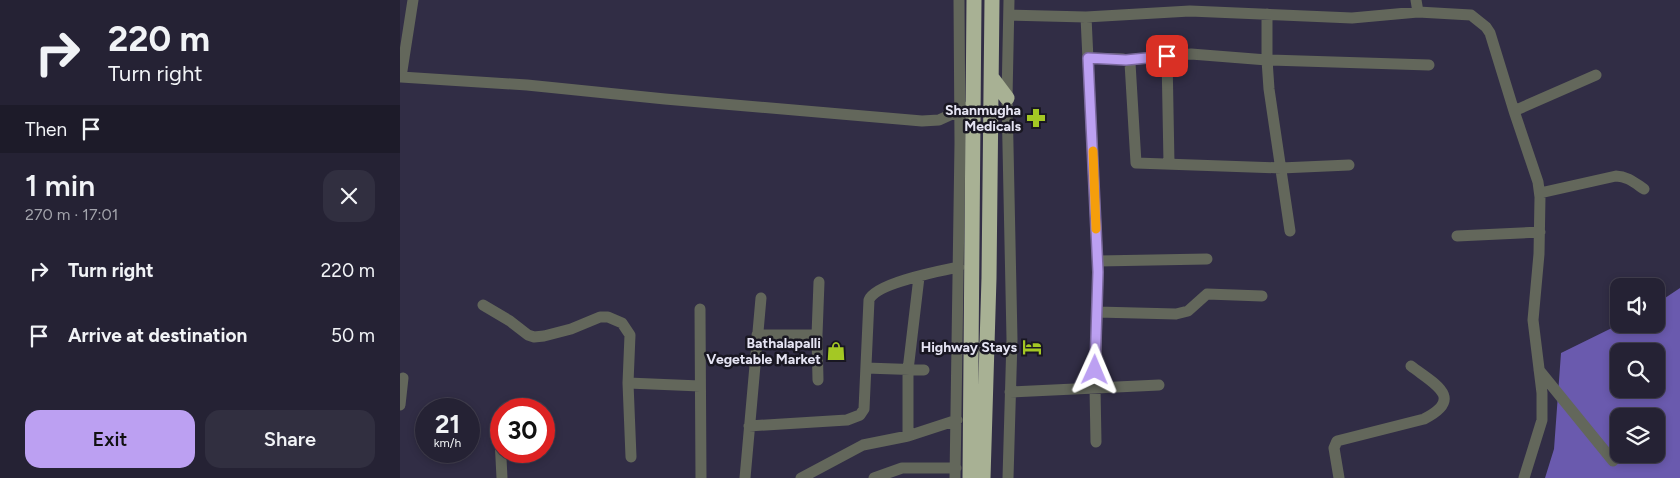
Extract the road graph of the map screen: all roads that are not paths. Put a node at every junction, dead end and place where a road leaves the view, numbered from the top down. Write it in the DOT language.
graph roads {
  1 [pos="413,0"];
  2 [pos="959,0"];
  3 [pos="974,0"];
  4 [pos="992,0"];
  5 [pos="1009,0"];
  6 [pos="1417,6"];
  7 [pos="1267,14"];
  8 [pos="1009,15"];
  9 [pos="1086,17"];
  10 [pos="1167,56"];
  11 [pos="1088,58"];
  12 [pos="1126,60"];
  13 [pos="1267,60"];
  14 [pos="1429,64"];
  15 [pos="1596,75"];
  16 [pos="401,76"];
  17 [pos="992,78"];
  18 [pos="1007,98"];
  19 [pos="974,104"];
  20 [pos="1514,111"];
  21 [pos="959,112"];
  22 [pos="1169,164"];
  23 [pos="1349,166"];
  24 [pos="1281,168"];
  25 [pos="1644,189"];
  26 [pos="1540,193"];
  27 [pos="1290,231"];
  28 [pos="1540,232"];
  29 [pos="1457,236"];
  30 [pos="1207,260"];
  31 [pos="1098,261"];
  32 [pos="959,267"];
  33 [pos="919,277"];
  34 [pos="819,282"];
  35 [pos="1262,296"];
  36 [pos="760,298"];
  37 [pos="483,305"];
  38 [pos="700,309"];
  39 [pos="1097,312"];
  40 [pos="757,335"];
  41 [pos="817,335"];
  42 [pos="1411,366"];
  43 [pos="866,368"];
  44 [pos="908,370"];
  45 [pos="924,370"];
  46 [pos="1539,370"];
  47 [pos="403,378"];
  48 [pos="818,380"];
  49 [pos="628,383"];
  50 [pos="1159,385"];
  51 [pos="700,386"];
  52 [pos="1095,388"];
  53 [pos="1010,392"];
  54 [pos="400,405"];
  55 [pos="957,420"];
  56 [pos="749,426"];
  57 [pos="908,436"];
  58 [pos="1096,442"];
  59 [pos="630,457"];
  60 [pos="1610,457"];
  61 [pos="501,463"];
  62 [pos="956,473"];
  63 [pos="502,478"];
  64 [pos="701,478"];
  65 [pos="745,478"];
  66 [pos="801,478"];
  67 [pos="874,478"];
  68 [pos="970,478"];
  69 [pos="984,478"];
  70 [pos="1008,478"];
  71 [pos="1339,478"];
  72 [pos="1524,478"];
  1 -- 16 [label="street"];
  2 -- 21 [label="street"];
  3 -- 19 [label="highway"];
  4 -- 17 [label="highway"];
  5 -- 8 [label="street"];
  6 -- 7 [label="street"];
  6 -- 20 [label="street"];
  7 -- 9 [label="street"];
  7 -- 13 [label="street"];
  8 -- 9 [label="street"];
  8 -- 18 [label="street"];
  9 -- 11 [label="street"];
  10 -- 12 [label="street"];
  10 -- 13 [label="street"];
  10 -- 22 [label="street"];
  11 -- 12 [label="street"];
  11 -- 31 [label="street"];
  12 -- 22 [label="street"];
  13 -- 14 [label="street"];
  13 -- 24 [label="street"];
  15 -- 20 [label="street"];
  16 -- 21 [label="street"];
  17 -- 18 [label="highway"];
  17 -- 69 [label="highway"];
  18 -- 53 [label="street"];
  19 -- 21 [label="street"];
  19 -- 68 [label="highway"];
  20 -- 26 [label="street"];
  21 -- 32 [label="street"];
  22 -- 24 [label="street"];
  23 -- 24 [label="street"];
  24 -- 27 [label="street"];
  25 -- 26 [label="street"];
  26 -- 28 [label="street"];
  28 -- 29 [label="street"];
  28 -- 46 [label="street"];
  30 -- 31 [label="street"];
  31 -- 39 [label="street"];
  32 -- 33 [label="street"];
  32 -- 55 [label="street"];
  33 -- 43 [label="street"];
  33 -- 44 [label="street"];
  34 -- 41 [label="street"];
  35 -- 39 [label="street"];
  36 -- 40 [label="street"];
  37 -- 49 [label="street"];
  38 -- 51 [label="street"];
  39 -- 52 [label="street"];
  40 -- 41 [label="street"];
  40 -- 56 [label="street"];
  41 -- 48 [label="street"];
  42 -- 71 [label="street"];
  43 -- 44 [label="street"];
  43 -- 56 [label="street"];
  44 -- 45 [label="street"];
  44 -- 57 [label="street"];
  46 -- 60 [label="street"];
  46 -- 72 [label="street"];
  47 -- 54 [label="street"];
  49 -- 51 [label="street"];
  49 -- 59 [label="street"];
  50 -- 52 [label="street"];
  51 -- 64 [label="street"];
  52 -- 53 [label="street"];
  52 -- 58 [label="street"];
  53 -- 70 [label="street"];
  55 -- 57 [label="street"];
  55 -- 62 [label="street"];
  56 -- 65 [label="street"];
  57 -- 66 [label="street"];
  61 -- 63 [label="street"];
  62 -- 67 [label="street"];
}
